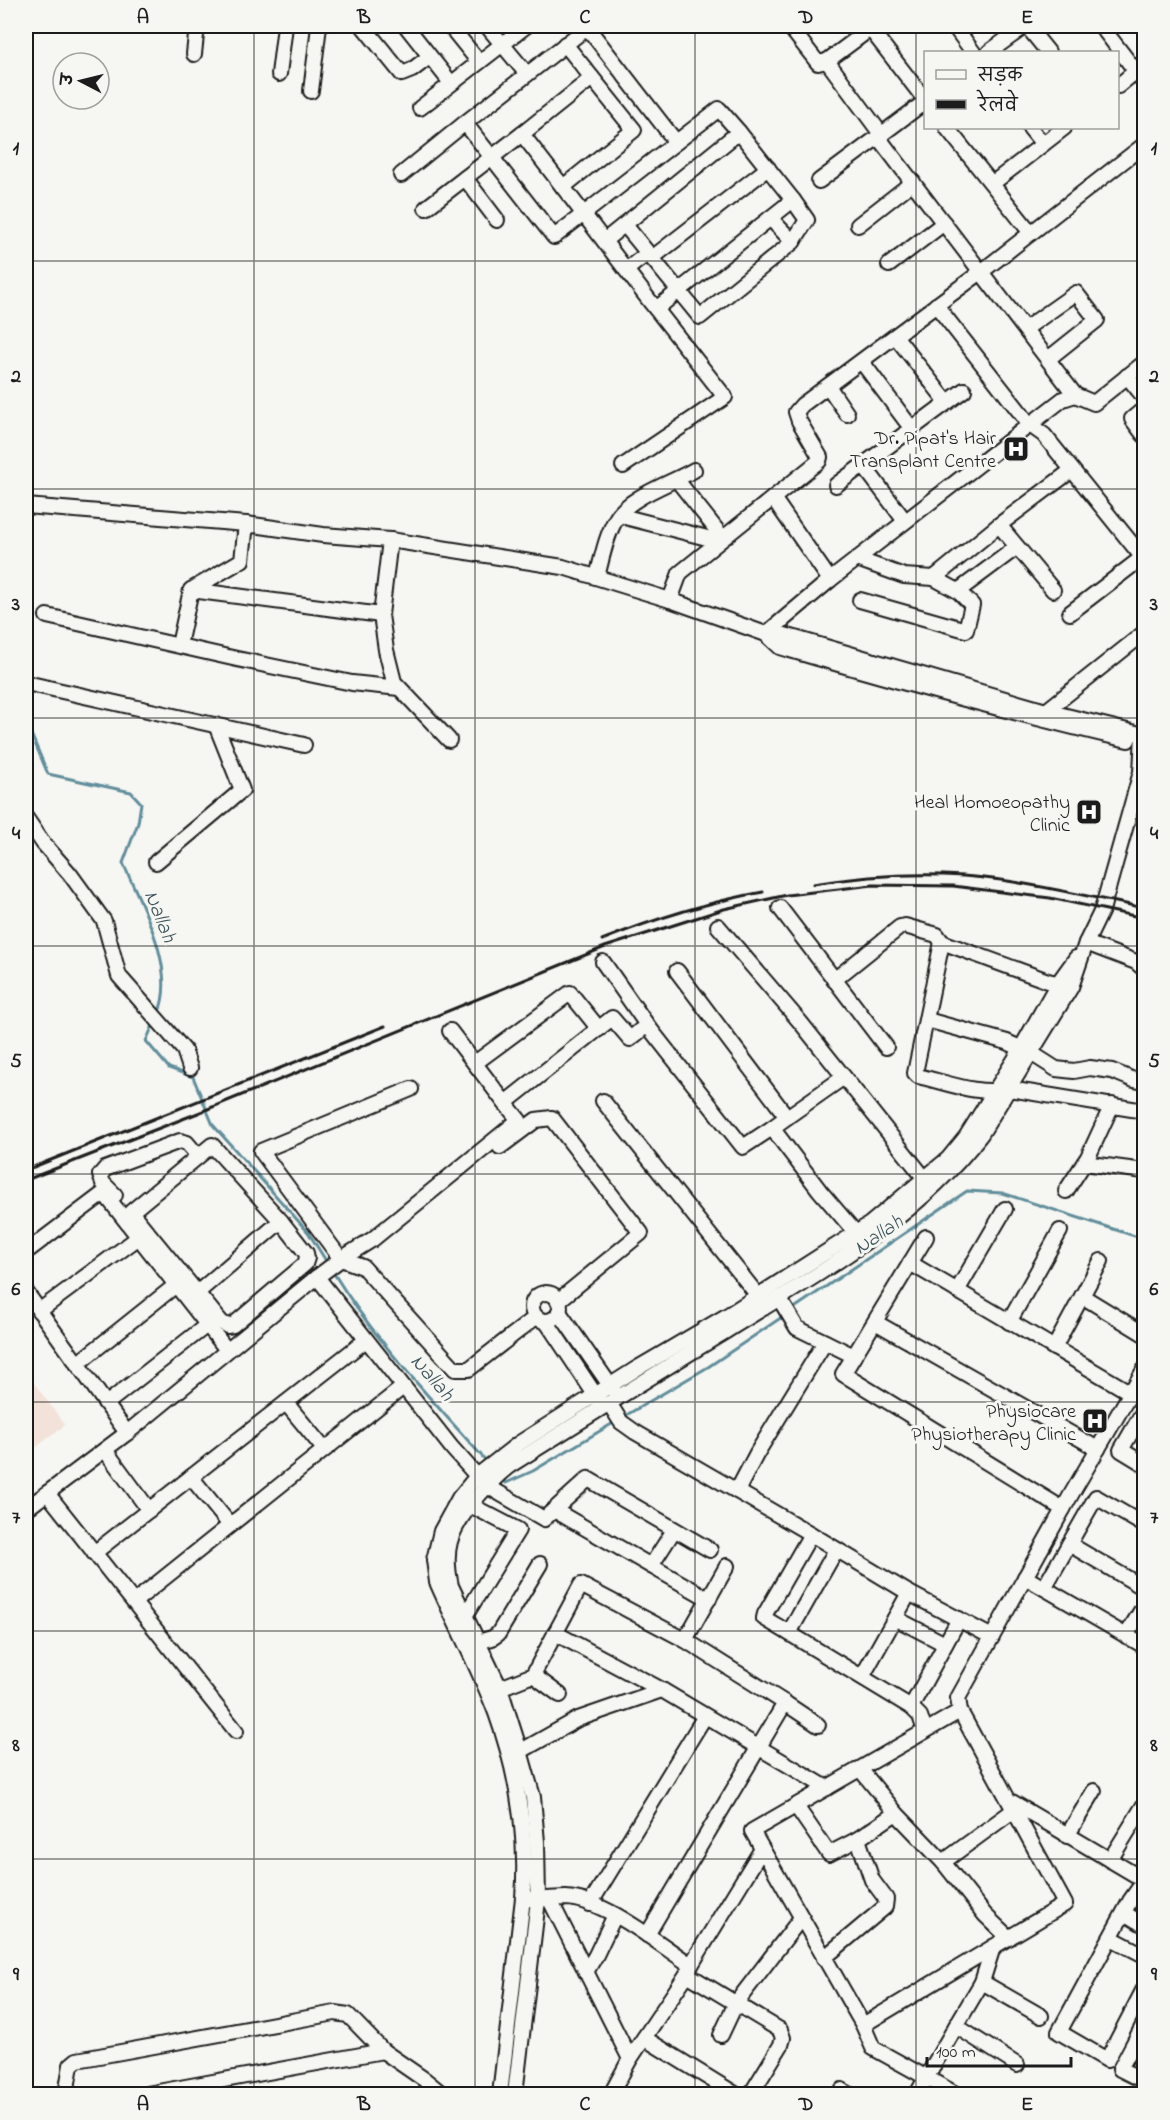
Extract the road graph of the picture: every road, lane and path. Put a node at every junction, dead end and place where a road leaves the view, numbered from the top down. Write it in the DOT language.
graph roads {
  1 [pos="196,26"];
  2 [pos="285,26"];
  3 [pos="319,26"];
  4 [pos="363,26"];
  5 [pos="406,26"];
  6 [pos="450,26"];
  7 [pos="487,26"];
  8 [pos="526,26"];
  9 [pos="588,26"];
  10 [pos="789,26"];
  11 [pos="871,26"];
  12 [pos="954,26"];
  13 [pos="1026,26"];
  14 [pos="1101,26"];
  15 [pos="502,44"];
  16 [pos="565,44"];
  17 [pos="972,51"];
  18 [pos="990,51"];
  19 [pos="1047,51"];
  20 [pos="194,54"];
  21 [pos="429,57"];
  22 [pos="827,61"];
  23 [pos="479,62"];
  24 [pos="279,74"];
  25 [pos="527,74"];
  26 [pos="1140,77"];
  27 [pos="592,78"];
  28 [pos="451,83"];
  29 [pos="1119,86"];
  30 [pos="311,91"];
  31 [pos="924,100"];
  32 [pos="924,102"];
  33 [pos="420,108"];
  34 [pos="654,114"];
  35 [pos="465,123"];
  36 [pos="948,129"];
  37 [pos="1031,129"];
  38 [pos="1063,129"];
  39 [pos="634,130"];
  40 [pos="739,132"];
  41 [pos="522,134"];
  42 [pos="879,135"];
  43 [pos="676,142"];
  44 [pos="1043,144"];
  45 [pos="1144,146"];
  46 [pos="491,157"];
  47 [pos="768,168"];
  48 [pos="401,176"];
  49 [pos="465,178"];
  50 [pos="819,181"];
  51 [pos="913,182"];
  52 [pos="993,183"];
  53 [pos="563,187"];
  54 [pos="793,200"];
  55 [pos="426,208"];
  56 [pos="584,215"];
  57 [pos="770,218"];
  58 [pos="497,220"];
  59 [pos="944,223"];
  60 [pos="625,225"];
  61 [pos="858,225"];
  62 [pos="1031,233"];
  63 [pos="604,242"];
  64 [pos="793,242"];
  65 [pos="650,255"];
  66 [pos="890,265"];
  67 [pos="626,270"];
  68 [pos="981,272"];
  69 [pos="678,291"];
  70 [pos="936,305"];
  71 [pos="656,309"];
  72 [pos="1025,329"];
  73 [pos="896,336"];
  74 [pos="1048,359"];
  75 [pos="862,362"];
  76 [pos="1144,363"];
  77 [pos="1127,376"];
  78 [pos="828,386"];
  79 [pos="964,390"];
  80 [pos="1075,396"];
  81 [pos="1144,397"];
  82 [pos="947,402"];
  83 [pos="1144,409"];
  84 [pos="848,414"];
  85 [pos="1030,425"];
  86 [pos="912,429"];
  87 [pos="1144,435"];
  88 [pos="863,465"];
  89 [pos="623,466"];
  90 [pos="694,470"];
  91 [pos="1072,470"];
  92 [pos="677,480"];
  93 [pos="836,485"];
  94 [pos="773,498"];
  95 [pos="26,506"];
  96 [pos="620,514"];
  97 [pos="905,521"];
  98 [pos="246,524"];
  99 [pos="999,525"];
  100 [pos="721,539"];
  101 [pos="390,540"];
  102 [pos="1017,547"];
  103 [pos="1144,558"];
  104 [pos="857,559"];
  105 [pos="597,577"];
  106 [pos="934,578"];
  107 [pos="830,580"];
  108 [pos="191,590"];
  109 [pos="1053,590"];
  110 [pos="958,591"];
  111 [pos="670,600"];
  112 [pos="860,600"];
  113 [pos="1070,613"];
  114 [pos="381,615"];
  115 [pos="47,616"];
  116 [pos="1144,633"];
  117 [pos="766,634"];
  118 [pos="179,645"];
  119 [pos="26,683"];
  120 [pos="399,688"];
  121 [pos="1046,711"];
  122 [pos="216,725"];
  123 [pos="1144,739"];
  124 [pos="449,740"];
  125 [pos="304,745"];
  126 [pos="26,818"];
  127 [pos="156,862"];
  128 [pos="780,908"];
  129 [pos="718,926"];
  130 [pos="942,942"];
  131 [pos="1086,944"];
  132 [pos="603,962"];
  133 [pos="1144,969"];
  134 [pos="677,971"];
  135 [pos="834,980"];
  136 [pos="1065,985"];
  137 [pos="927,1020"];
  138 [pos="647,1025"];
  139 [pos="599,1029"];
  140 [pos="450,1031"];
  141 [pos="886,1047"];
  142 [pos="1026,1051"];
  143 [pos="475,1063"];
  144 [pos="190,1068"];
  145 [pos="844,1077"];
  146 [pos="1144,1082"];
  147 [pos="411,1089"];
  148 [pos="1009,1089"];
  149 [pos="993,1092"];
  150 [pos="603,1101"];
  151 [pos="505,1102"];
  152 [pos="1112,1106"];
  153 [pos="1144,1111"];
  154 [pos="787,1117"];
  155 [pos="772,1128"];
  156 [pos="500,1147"];
  157 [pos="198,1155"];
  158 [pos="1084,1163"];
  159 [pos="1144,1172"];
  160 [pos="929,1184"];
  161 [pos="1066,1191"];
  162 [pos="1005,1209"];
  163 [pos="131,1212"];
  164 [pos="281,1221"];
  165 [pos="1060,1231"];
  166 [pos="139,1237"];
  167 [pos="926,1237"];
  168 [pos="860,1238"];
  169 [pos="26,1252"];
  170 [pos="341,1259"];
  171 [pos="1101,1261"];
  172 [pos="910,1263"];
  173 [pos="317,1277"];
  174 [pos="176,1285"];
  175 [pos="957,1291"];
  176 [pos="26,1292"];
  177 [pos="197,1293"];
  178 [pos="1082,1296"];
  179 [pos="266,1298"];
  180 [pos="779,1298"];
  181 [pos="762,1301"];
  182 [pos="558,1306"];
  183 [pos="39,1311"];
  184 [pos="275,1311"];
  185 [pos="541,1319"];
  186 [pos="875,1322"];
  187 [pos="1009,1322"];
  188 [pos="207,1325"];
  189 [pos="1144,1334"];
  190 [pos="366,1340"];
  191 [pos="825,1342"];
  192 [pos="1054,1348"];
  193 [pos="227,1350"];
  194 [pos="854,1356"];
  195 [pos="77,1364"];
  196 [pos="1144,1370"];
  197 [pos="403,1386"];
  198 [pos="1128,1398"];
  199 [pos="608,1399"];
  200 [pos="286,1403"];
  201 [pos="106,1404"];
  202 [pos="1144,1413"];
  203 [pos="128,1433"];
  204 [pos="1101,1445"];
  205 [pos="324,1449"];
  206 [pos="105,1450"];
  207 [pos="1121,1450"];
  208 [pos="1144,1464"];
  209 [pos="490,1473"];
  210 [pos="191,1477"];
  211 [pos="737,1491"];
  212 [pos="47,1493"];
  213 [pos="470,1505"];
  214 [pos="26,1509"];
  215 [pos="1063,1509"];
  216 [pos="149,1510"];
  217 [pos="554,1510"];
  218 [pos="230,1525"];
  219 [pos="1144,1525"];
  220 [pos="674,1530"];
  221 [pos="810,1534"];
  222 [pos="1069,1544"];
  223 [pos="710,1550"];
  224 [pos="836,1550"];
  225 [pos="94,1553"];
  226 [pos="540,1564"];
  227 [pos="651,1566"];
  228 [pos="727,1566"];
  229 [pos="1025,1577"];
  230 [pos="1044,1588"];
  231 [pos="1144,1588"];
  232 [pos="909,1593"];
  233 [pos="709,1599"];
  234 [pos="134,1602"];
  235 [pos="1144,1606"];
  236 [pos="465,1616"];
  237 [pos="895,1618"];
  238 [pos="958,1619"];
  239 [pos="555,1633"];
  240 [pos="789,1633"];
  241 [pos="1126,1636"];
  242 [pos="992,1637"];
  243 [pos="685,1640"];
  244 [pos="478,1642"];
  245 [pos="945,1644"];
  246 [pos="1144,1646"];
  247 [pos="533,1675"];
  248 [pos="862,1677"];
  249 [pos="500,1688"];
  250 [pos="662,1690"];
  251 [pos="560,1695"];
  252 [pos="785,1703"];
  253 [pos="911,1707"];
  254 [pos="960,1711"];
  255 [pos="705,1716"];
  256 [pos="818,1725"];
  257 [pos="236,1731"];
  258 [pos="925,1731"];
  259 [pos="760,1746"];
  260 [pos="515,1755"];
  261 [pos="860,1769"];
  262 [pos="827,1788"];
  263 [pos="1094,1791"];
  264 [pos="1144,1805"];
  265 [pos="796,1806"];
  266 [pos="1012,1806"];
  267 [pos="896,1813"];
  268 [pos="1067,1836"];
  269 [pos="858,1839"];
  270 [pos="762,1849"];
  271 [pos="1110,1860"];
  272 [pos="944,1862"];
  273 [pos="1143,1879"];
  274 [pos="523,1898"];
  275 [pos="544,1900"];
  276 [pos="590,1904"];
  277 [pos="1127,1907"];
  278 [pos="615,1915"];
  279 [pos="801,1918"];
  280 [pos="1144,1925"];
  281 [pos="647,1935"];
  282 [pos="1009,1938"];
  283 [pos="1111,1938"];
  284 [pos="993,1947"];
  285 [pos="1144,1955"];
  286 [pos="824,1958"];
  287 [pos="689,1969"];
  288 [pos="586,1972"];
  289 [pos="982,1982"];
  290 [pos="1144,1989"];
  291 [pos="736,2004"];
  292 [pos="1041,2016"];
  293 [pos="1144,2024"];
  294 [pos="863,2025"];
  295 [pos="956,2026"];
  296 [pos="721,2035"];
  297 [pos="644,2038"];
  298 [pos="383,2051"];
  299 [pos="630,2059"];
  300 [pos="1107,2060"];
  301 [pos="1017,2065"];
  302 [pos="1120,2069"];
  303 [pos="926,2078"];
  304 [pos="1144,2081"];
  305 [pos="500,2088"];
  306 [pos="516,2089"];
  307 [pos="616,2093"];
  308 [pos="66,2094"];
  309 [pos="147,2094"];
  310 [pos="442,2094"];
  311 [pos="735,2094"];
  312 [pos="751,2094"];
  313 [pos="917,2094"];
  314 [pos="956,2094"];
  1 -- 20 [label="street"];
  2 -- 24 [label="street"];
  3 -- 30 [label="street"];
  4 -- 21 [label="street"];
  5 -- 21 [label="street"];
  6 -- 23 [label="street"];
  7 -- 15 [label="street"];
  8 -- 15 [label="street"];
  9 -- 16 [label="street"];
  9 -- 34 [label="street"];
  10 -- 22 [label="street"];
  11 -- 22 [label="street"];
  11 -- 31 [label="street"];
  12 -- 17 [label="street"];
  13 -- 18 [label="street"];
  13 -- 19 [label="street"];
  14 -- 26 [label="street"];
  15 -- 23 [label="street"];
  15 -- 25 [label="street"];
  16 -- 25 [label="street"];
  16 -- 27 [label="street"];
  21 -- 28 [label="street"];
  22 -- 42 [label="street"];
  23 -- 28 [label="street"];
  25 -- 35 [label="street"];
  26 -- 29 [label="street"];
  27 -- 39 [label="street"];
  27 -- 41 [label="street"];
  28 -- 33 [label="street"];
  32 -- 42 [label="street"];
  34 -- 39 [label="street"];
  34 -- 43 [label="street"];
  35 -- 46 [label="street"];
  35 -- 48 [label="street"];
  36 -- 52 [label="street"];
  37 -- 44 [label="street"];
  38 -- 44 [label="street"];
  39 -- 53 [label="street"];
  40 -- 43 [label="street"];
  40 -- 47 [label="street"];
  40 -- 60 [label="street"];
  41 -- 46 [label="street"];
  41 -- 53 [label="street"];
  42 -- 50 [label="street"];
  42 -- 51 [label="street"];
  43 -- 56 [label="street"];
  44 -- 52 [label="street"];
  45 -- 62 [label="street"];
  46 -- 49 [label="street"];
  46 -- 56 [label="street"];
  47 -- 54 [label="street"];
  47 -- 65 [label="street"];
  49 -- 55 [label="street"];
  49 -- 58 [label="street"];
  51 -- 59 [label="street"];
  51 -- 61 [label="street"];
  52 -- 62 [label="street"];
  53 -- 56 [label="street"];
  54 -- 57 [label="street"];
  54 -- 64 [label="street"];
  56 -- 63 [label="street"];
  57 -- 64 [label="street"];
  57 -- 69 [label="street"];
  59 -- 66 [label="street"];
  59 -- 68 [label="street"];
  60 -- 63 [label="street"];
  60 -- 65 [label="street"];
  62 -- 68 [label="street"];
  63 -- 67 [label="street"];
  64 -- 69 [label="street"];
  65 -- 67 [label="street"];
  65 -- 69 [label="street"];
  67 -- 71 [label="street"];
  68 -- 70 [label="street"];
  68 -- 72 [label="street"];
  69 -- 71 [label="street"];
  70 -- 73 [label="street"];
  70 -- 85 [label="street"];
  71 -- 89 [label="street"];
  72 -- 74 [label="street"];
  72 -- 74 [label="street"];
  73 -- 75 [label="street"];
  73 -- 82 [label="street"];
  74 -- 80 [label="street"];
  75 -- 78 [label="street"];
  75 -- 86 [label="street"];
  76 -- 77 [label="street"];
  77 -- 80 [label="street"];
  77 -- 81 [label="street"];
  78 -- 84 [label="street"];
  78 -- 94 [label="street"];
  79 -- 82 [label="street"];
  80 -- 85 [label="street"];
  82 -- 86 [label="street"];
  83 -- 87 [label="street"];
  85 -- 91 [label="street"];
  85 -- 97 [label="street"];
  86 -- 88 [label="street"];
  88 -- 93 [label="street"];
  88 -- 97 [label="street"];
  90 -- 92 [label="street"];
  91 -- 99 [label="street"];
  91 -- 103 [label="street"];
  92 -- 96 [label="street"];
  92 -- 100 [label="street"];
  94 -- 100 [label="street"];
  94 -- 107 [label="street"];
  95 -- 98 [label="street"];
  96 -- 100 [label="street"];
  96 -- 105 [label="street"];
  97 -- 104 [label="street"];
  98 -- 101 [label="street"];
  98 -- 108 [label="street"];
  99 -- 102 [label="street"];
  99 -- 106 [label="street"];
  100 -- 111 [label="street"];
  101 -- 105 [label="street"];
  101 -- 114 [label="street"];
  102 -- 109 [label="street"];
  102 -- 110 [label="street"];
  103 -- 113 [label="street"];
  104 -- 106 [label="street"];
  104 -- 107 [label="street"];
  105 -- 111 [label="street"];
  106 -- 110 [label="street"];
  107 -- 117 [label="street"];
  108 -- 114 [label="street"];
  108 -- 118 [label="street"];
  110 -- 112 [label="street"];
  111 -- 117 [label="street"];
  114 -- 120 [label="street"];
  115 -- 118 [label="street"];
  116 -- 121 [label="street"];
  117 -- 121 [label="street"];
  117 -- 123 [label="street"];
  118 -- 120 [label="street"];
  119 -- 122 [label="street"];
  120 -- 124 [label="street"];
  121 -- 123 [label="street"];
  122 -- 125 [label="street"];
  122 -- 127 [label="street"];
  123 -- 131 [label="street"];
  126 -- 144 [label="street"];
  128 -- 135 [label="street"];
  129 -- 145 [label="street"];
  130 -- 135 [label="street"];
  130 -- 136 [label="street"];
  130 -- 137 [label="street"];
  131 -- 133 [label="street"];
  131 -- 136 [label="street"];
  132 -- 138 [label="street"];
  134 -- 154 [label="street"];
  135 -- 141 [label="street"];
  136 -- 142 [label="street"];
  137 -- 142 [label="street"];
  137 -- 149 [label="street"];
  138 -- 139 [label="street"];
  138 -- 155 [label="street"];
  139 -- 143 [label="street"];
  139 -- 151 [label="street"];
  140 -- 143 [label="street"];
  142 -- 146 [label="street"];
  142 -- 148 [label="street"];
  142 -- 149 [label="street"];
  143 -- 151 [label="street"];
  145 -- 154 [label="street"];
  145 -- 160 [label="street"];
  147 -- 170 [label="street"];
  148 -- 149 [label="street"];
  148 -- 152 [label="street"];
  148 -- 160 [label="street"];
  149 -- 160 [label="street"];
  150 -- 181 [label="street"];
  151 -- 170 [label="street"];
  152 -- 153 [label="street"];
  152 -- 158 [label="street"];
  154 -- 155 [label="street"];
  155 -- 168 [label="street"];
  156 -- 182 [label="street"];
  157 -- 163 [label="street"];
  157 -- 163 [label="street"];
  157 -- 164 [label="street"];
  158 -- 159 [label="street"];
  158 -- 161 [label="street"];
  160 -- 168 [label="street"];
  162 -- 175 [label="street"];
  163 -- 177 [label="street"];
  164 -- 177 [label="street"];
  164 -- 179 [label="street"];
  165 -- 187 [label="street"];
  166 -- 169 [label="street"];
  166 -- 174 [label="street"];
  166 -- 183 [label="street"];
  167 -- 172 [label="street"];
  168 -- 180 [label="street"];
  168 -- 181 [label="street"];
  170 -- 173 [label="street"];
  170 -- 185 [label="street"];
  171 -- 178 [label="street"];
  172 -- 175 [label="street"];
  172 -- 186 [label="street"];
  173 -- 184 [label="street"];
  173 -- 190 [label="street"];
  174 -- 188 [label="street"];
  174 -- 195 [label="street"];
  175 -- 187 [label="street"];
  176 -- 183 [label="street"];
  177 -- 179 [label="street"];
  178 -- 189 [label="street"];
  178 -- 192 [label="street"];
  179 -- 184 [label="street"];
  180 -- 181 [label="street"];
  180 -- 191 [label="street"];
  181 -- 199 [label="street"];
  182 -- 185 [label="street"];
  182 -- 185 [label="street"];
  182 -- 199 [label="street"];
  183 -- 195 [label="street"];
  184 -- 193 [label="street"];
  185 -- 199 [label="street"];
  186 -- 194 [label="street"];
  186 -- 204 [label="street"];
  187 -- 192 [label="street"];
  188 -- 193 [label="street"];
  188 -- 201 [label="street"];
  190 -- 197 [label="street"];
  190 -- 200 [label="street"];
  191 -- 194 [label="street"];
  191 -- 211 [label="street"];
  192 -- 198 [label="street"];
  193 -- 203 [label="street"];
  194 -- 215 [label="street"];
  195 -- 201 [label="street"];
  196 -- 198 [label="street"];
  197 -- 205 [label="street"];
  197 -- 209 [label="street"];
  198 -- 202 [label="street"];
  198 -- 204 [label="street"];
  199 -- 209 [label="street"];
  199 -- 211 [label="street"];
  200 -- 205 [label="street"];
  200 -- 210 [label="street"];
  201 -- 203 [label="street"];
  202 -- 207 [label="street"];
  203 -- 206 [label="street"];
  204 -- 207 [label="street"];
  204 -- 215 [label="street"];
  205 -- 218 [label="street"];
  206 -- 212 [label="street"];
  206 -- 216 [label="street"];
  207 -- 208 [label="street"];
  209 -- 213 [label="street"];
  209 -- 217 [label="street"];
  209 -- 260 [label="street"];
  210 -- 216 [label="street"];
  210 -- 218 [label="street"];
  211 -- 221 [label="street"];
  212 -- 214 [label="street"];
  212 -- 225 [label="street"];
  213 -- 236 [label="street"];
  213 -- 236 [label="street"];
  215 -- 229 [label="street"];
  216 -- 225 [label="street"];
  217 -- 220 [label="street"];
  217 -- 227 [label="street"];
  218 -- 234 [label="street"];
  219 -- 222 [label="street"];
  220 -- 223 [label="street"];
  220 -- 227 [label="street"];
  221 -- 224 [label="street"];
  221 -- 240 [label="street"];
  222 -- 230 [label="street"];
  222 -- 231 [label="street"];
  224 -- 232 [label="street"];
  224 -- 240 [label="street"];
  225 -- 234 [label="street"];
  226 -- 244 [label="street"];
  227 -- 233 [label="street"];
  228 -- 233 [label="street"];
  229 -- 230 [label="street"];
  229 -- 242 [label="street"];
  230 -- 241 [label="street"];
  232 -- 237 [label="street"];
  232 -- 238 [label="street"];
  233 -- 243 [label="street"];
  234 -- 257 [label="street"];
  235 -- 241 [label="street"];
  236 -- 244 [label="street"];
  237 -- 245 [label="street"];
  237 -- 248 [label="street"];
  238 -- 242 [label="street"];
  238 -- 245 [label="street"];
  239 -- 243 [label="street"];
  239 -- 247 [label="street"];
  239 -- 250 [label="street"];
  240 -- 248 [label="street"];
  241 -- 246 [label="street"];
  242 -- 254 [label="street"];
  243 -- 252 [label="street"];
  244 -- 249 [label="street"];
  245 -- 253 [label="street"];
  247 -- 249 [label="street"];
  247 -- 251 [label="street"];
  248 -- 253 [label="street"];
  249 -- 260 [label="street"];
  250 -- 255 [label="street"];
  250 -- 260 [label="street"];
  252 -- 256 [label="street"];
  252 -- 259 [label="street"];
  253 -- 258 [label="street"];
  254 -- 258 [label="street"];
  254 -- 266 [label="street"];
  255 -- 259 [label="street"];
  255 -- 276 [label="street"];
  258 -- 261 [label="street"];
  259 -- 262 [label="street"];
  259 -- 281 [label="street"];
  260 -- 274 [label="street"];
  260 -- 275 [label="street"];
  261 -- 262 [label="street"];
  261 -- 267 [label="street"];
  262 -- 265 [label="street"];
  263 -- 268 [label="street"];
  264 -- 271 [label="street"];
  265 -- 269 [label="street"];
  265 -- 270 [label="street"];
  266 -- 268 [label="street"];
  266 -- 272 [label="street"];
  266 -- 282 [label="street"];
  267 -- 269 [label="street"];
  267 -- 272 [label="street"];
  268 -- 271 [label="street"];
  269 -- 286 [label="street"];
  270 -- 279 [label="street"];
  270 -- 287 [label="street"];
  271 -- 273 [label="street"];
  272 -- 282 [label="street"];
  273 -- 277 [label="street"];
  274 -- 275 [label="street"];
  274 -- 305 [label="street"];
  275 -- 276 [label="street"];
  275 -- 288 [label="street"];
  275 -- 306 [label="street"];
  276 -- 278 [label="street"];
  277 -- 280 [label="street"];
  277 -- 283 [label="street"];
  278 -- 281 [label="street"];
  278 -- 288 [label="street"];
  279 -- 286 [label="street"];
  279 -- 291 [label="street"];
  281 -- 287 [label="street"];
  282 -- 284 [label="street"];
  283 -- 285 [label="street"];
  283 -- 300 [label="street"];
  284 -- 289 [label="street"];
  284 -- 294 [label="street"];
  286 -- 294 [label="street"];
  287 -- 291 [label="street"];
  287 -- 297 [label="street"];
  288 -- 299 [label="street"];
  289 -- 292 [label="street"];
  289 -- 295 [label="street"];
  290 -- 300 [label="street"];
  291 -- 296 [label="street"];
  291 -- 312 [label="street"];
  293 -- 302 [label="street"];
  294 -- 303 [label="street"];
  295 -- 301 [label="street"];
  295 -- 303 [label="street"];
  297 -- 299 [label="street"];
  297 -- 311 [label="street"];
  298 -- 308 [label="street"];
  298 -- 309 [label="street"];
  298 -- 310 [label="street"];
  299 -- 307 [label="street"];
  300 -- 302 [label="street"];
  302 -- 304 [label="street"];
  303 -- 313 [label="street"];
  303 -- 314 [label="street"];
  305 -- 306 [label="street"];
}
